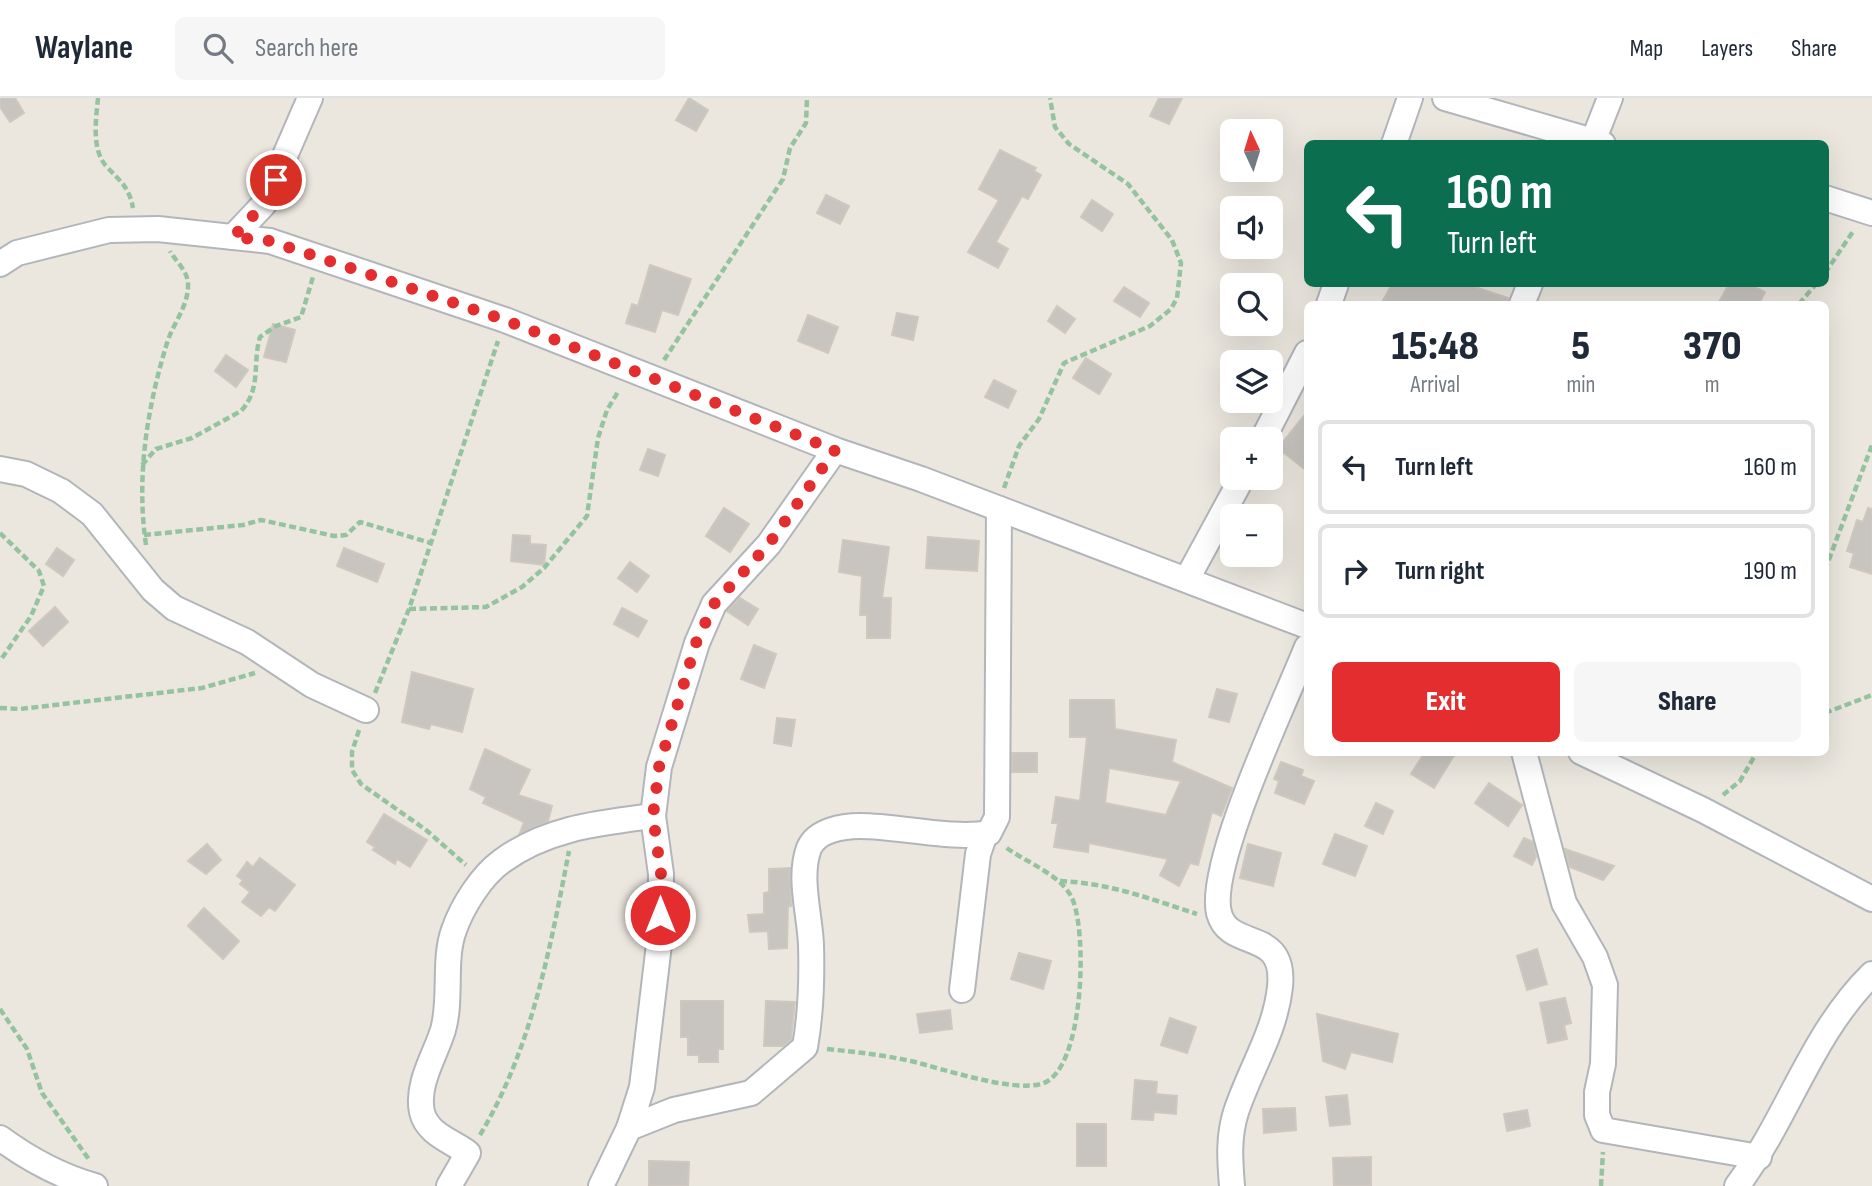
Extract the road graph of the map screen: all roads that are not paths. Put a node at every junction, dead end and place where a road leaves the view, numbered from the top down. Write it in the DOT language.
graph roads {
  1 [pos="310,98"];
  2 [pos="1410,98"];
  3 [pos="1445,98"];
  4 [pos="1610,98"];
  5 [pos="1395,140"];
  6 [pos="1582,140"];
  7 [pos="1593,140"];
  8 [pos="1829,199"];
  9 [pos="1869,212"];
  10 [pos="233,237"];
  11 [pos="0,264"];
  12 [pos="1304,359"];
  13 [pos="1269,427"];
  14 [pos="835,450"];
  15 [pos="0,469"];
  16 [pos="1235,490"];
  17 [pos="998,508"];
  18 [pos="1187,579"];
  19 [pos="1304,625"];
  20 [pos="1304,654"];
  21 [pos="366,710"];
  22 [pos="1525,756"];
  23 [pos="1589,756"];
  24 [pos="653,816"];
  25 [pos="987,833"];
  26 [pos="1872,899"];
  27 [pos="1872,974"];
  28 [pos="962,990"];
  29 [pos="628,1128"];
  30 [pos="0,1138"];
  31 [pos="1759,1157"];
  32 [pos="93,1174"];
  33 [pos="449,1186"];
  34 [pos="601,1186"];
  35 [pos="1232,1186"];
  36 [pos="1737,1186"];
  1 -- 10 [label="street"];
  2 -- 5 [label="street"];
  3 -- 6 [label="street"];
  4 -- 7 [label="street"];
  8 -- 9 [label="street"];
  10 -- 11 [label="street"];
  10 -- 14 [label="street"];
  12 -- 13 [label="street"];
  14 -- 17 [label="street"];
  14 -- 24 [label="street"];
  15 -- 21 [label="street"];
  16 -- 18 [label="street"];
  17 -- 18 [label="street"];
  17 -- 25 [label="street"];
  18 -- 19 [label="street"];
  20 -- 35 [label="street"];
  22 -- 31 [label="street"];
  23 -- 26 [label="street"];
  24 -- 29 [label="street"];
  24 -- 33 [label="street"];
  25 -- 28 [label="street"];
  25 -- 29 [label="street"];
  27 -- 31 [label="street"];
  29 -- 34 [label="street"];
  30 -- 32 [label="street"];
  31 -- 36 [label="street"];
}
